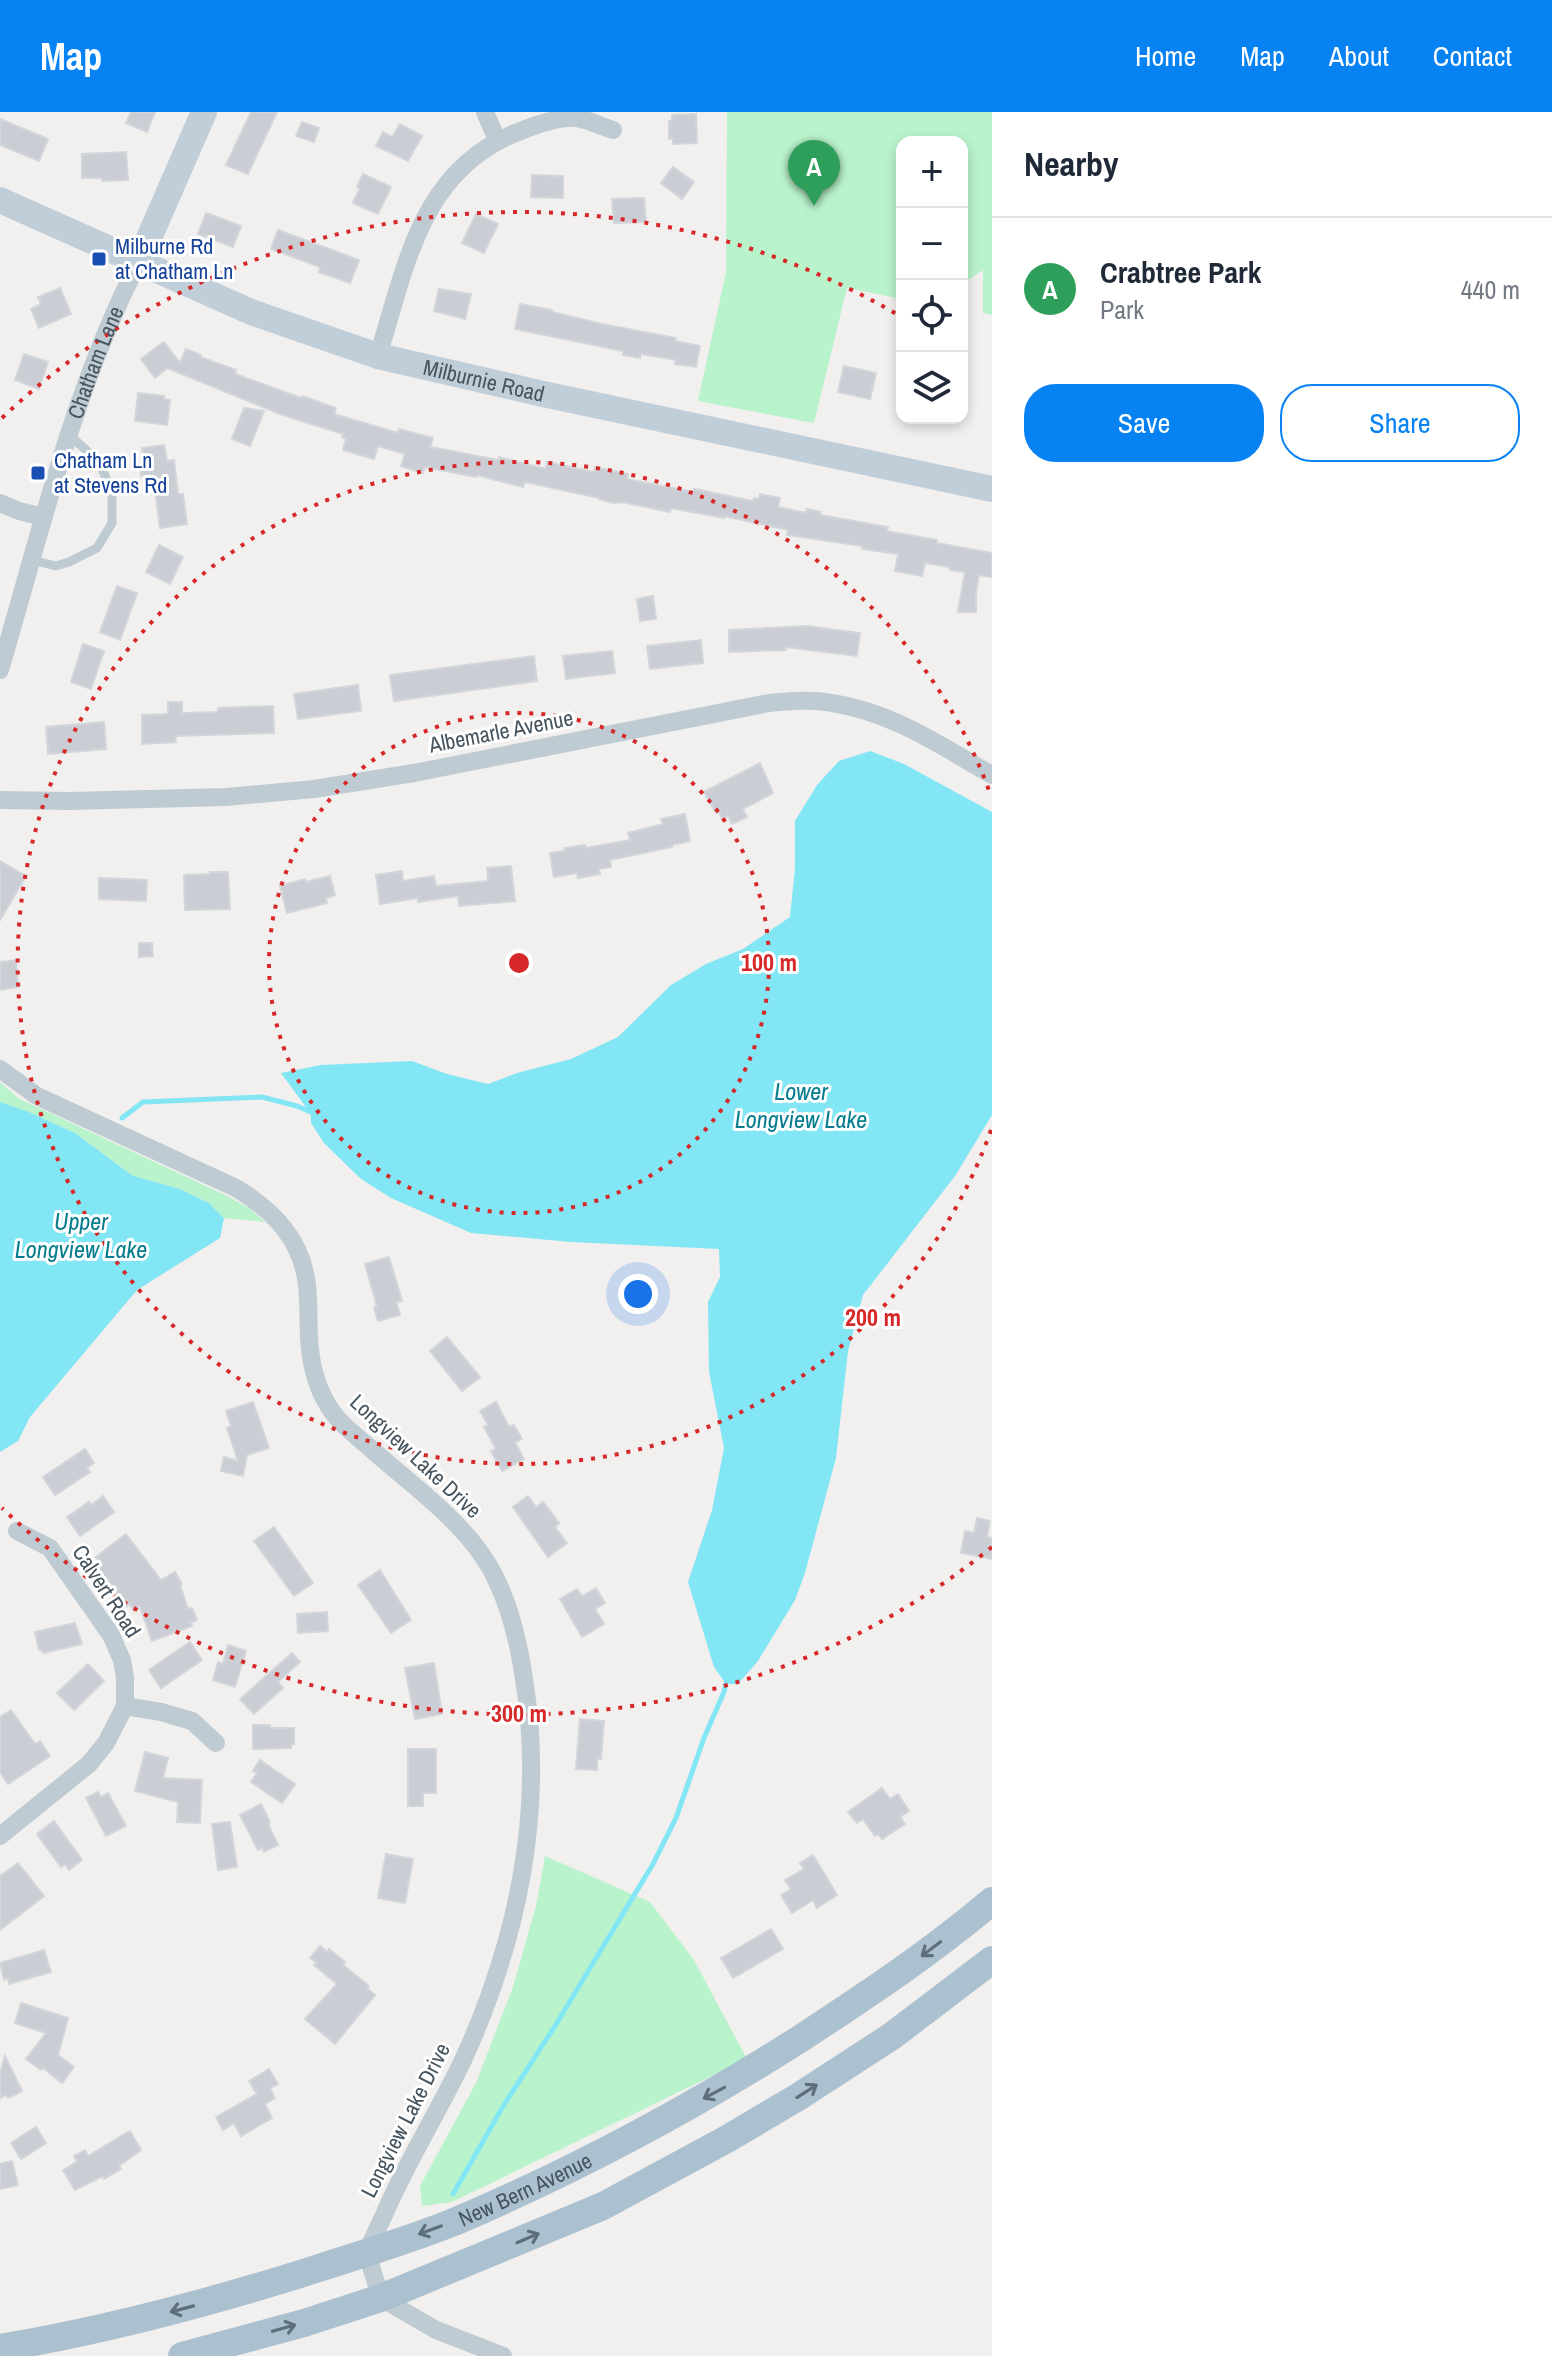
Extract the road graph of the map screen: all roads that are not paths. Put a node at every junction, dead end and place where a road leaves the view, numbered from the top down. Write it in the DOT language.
graph roads {
  1 [pos="204,112"];
  2 [pos="485,112"];
  3 [pos="613,130"];
  4 [pos="497,140"];
  5 [pos="0,200"];
  6 [pos="139,261"];
  7 [pos="378,356"];
  8 [pos="69,435"];
  9 [pos="992,489"];
  10 [pos="0,503"];
  11 [pos="44,517"];
  12 [pos="32,560"];
  13 [pos="0,670"];
  14 [pos="992,775"];
  15 [pos="0,800"];
  16 [pos="0,1069"];
  17 [pos="17,1531"];
  18 [pos="125,1706"];
  19 [pos="216,1743"];
  20 [pos="4,1825"];
  21 [pos="992,1901"];
  22 [pos="992,1960"];
  23 [pos="368,2252"];
  24 [pos="381,2298"];
  25 [pos="0,2348"];
  26 [pos="182,2356"];
  27 [pos="503,2356"];
  1 -- 6 [label="street, Chatham Lane"];
  2 -- 4 [label="street"];
  3 -- 4 [label="street"];
  4 -- 7 [label="street"];
  5 -- 6 [label="street, Milburnie Road"];
  6 -- 7 [label="street, Milburnie Road"];
  6 -- 8 [label="street, Chatham Lane"];
  7 -- 9 [label="street, Milburnie Road"];
  8 -- 11 [label="street, Chatham Lane"];
  8 -- 12 [label="lane"];
  10 -- 11 [label="street"];
  11 -- 12 [label="street, Chatham Lane"];
  12 -- 13 [label="street, Chatham Lane"];
  14 -- 15 [label="street, Albemarle Avenue"];
  16 -- 23 [label="street, Longview Lake Drive"];
  17 -- 18 [label="street, Calvert Road"];
  18 -- 19 [label="street"];
  18 -- 20 [label="street, Calvert Road"];
  21 -- 23 [label="main road, New Bern Avenue, one-way"];
  24 -- 22 [label="main road, New Bern Avenue, one-way"];
  23 -- 24 [label="street"];
  23 -- 25 [label="main road, New Bern Avenue, one-way"];
  26 -- 24 [label="main road, New Bern Avenue, one-way"];
  24 -- 27 [label="street"];
}
